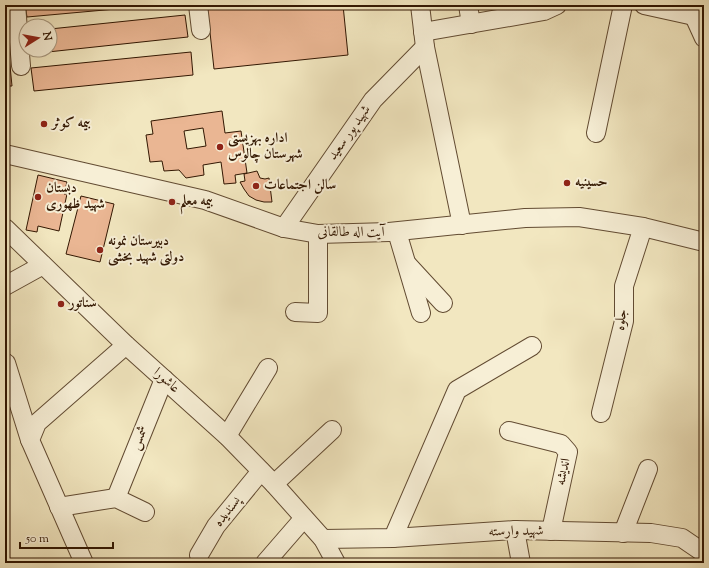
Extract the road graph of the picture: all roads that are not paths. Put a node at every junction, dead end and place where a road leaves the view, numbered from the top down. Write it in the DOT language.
graph roads {
  1 [pos="16,5"];
  2 [pos="198,5"];
  3 [pos="420,5"];
  4 [pos="468,5"];
  5 [pos="557,5"];
  6 [pos="623,5"];
  7 [pos="644,5"];
  8 [pos="696,10"];
  9 [pos="515,11"];
  10 [pos="471,24"];
  11 [pos="201,30"];
  12 [pos="704,38"];
  13 [pos="424,40"];
  14 [pos="21,66"];
  15 [pos="596,133"];
  16 [pos="5,154"];
  17 [pos="462,226"];
  18 [pos="643,227"];
  19 [pos="5,228"];
  20 [pos="284,228"];
  21 [pos="397,232"];
  22 [pos="318,234"];
  23 [pos="704,242"];
  24 [pos="406,263"];
  25 [pos="43,265"];
  26 [pos="5,286"];
  27 [pos="443,303"];
  28 [pos="295,312"];
  29 [pos="421,313"];
  30 [pos="126,345"];
  31 [pos="532,346"];
  32 [pos="6,363"];
  33 [pos="268,368"];
  34 [pos="164,378"];
  35 [pos="602,413"];
  36 [pos="332,430"];
  37 [pos="509,431"];
  38 [pos="227,436"];
  39 [pos="30,440"];
  40 [pos="648,469"];
  41 [pos="260,472"];
  42 [pos="274,484"];
  43 [pos="116,498"];
  44 [pos="59,507"];
  45 [pos="145,512"];
  46 [pos="304,518"];
  47 [pos="515,530"];
  48 [pos="551,531"];
  49 [pos="623,533"];
  50 [pos="392,538"];
  51 [pos="323,539"];
  52 [pos="704,553"];
  53 [pos="199,555"];
  54 [pos="84,563"];
  55 [pos="265,563"];
  56 [pos="336,563"];
  57 [pos="521,563"];
  1 -- 14 [label="street"];
  2 -- 11 [label="street"];
  3 -- 13 [label="street"];
  4 -- 10 [label="street"];
  5 -- 9 [label="street"];
  6 -- 15 [label="street"];
  7 -- 8 [label="street"];
  8 -- 12 [label="street"];
  9 -- 10 [label="street"];
  10 -- 13 [label="street"];
  13 -- 17 [label="street"];
  13 -- 20 [label="street, شهید پور سعید"];
  16 -- 20 [label="street, آیت اله طالقانی"];
  17 -- 18 [label="street, آیت اله طالقانی"];
  17 -- 21 [label="street, آیت اله طالقانی"];
  18 -- 23 [label="street, آیت اله طالقانی"];
  18 -- 35 [label="street, جلوه"];
  19 -- 25 [label="street, عاشورا"];
  20 -- 22 [label="street, آیت اله طالقانی"];
  21 -- 22 [label="street, آیت اله طالقانی"];
  21 -- 24 [label="street"];
  22 -- 28 [label="street"];
  24 -- 27 [label="street"];
  24 -- 29 [label="street"];
  25 -- 26 [label="street"];
  25 -- 30 [label="street, عاشورا"];
  30 -- 34 [label="street, عاشورا"];
  30 -- 39 [label="street"];
  31 -- 50 [label="street"];
  32 -- 39 [label="street"];
  33 -- 38 [label="street"];
  34 -- 38 [label="street, عاشورا"];
  34 -- 43 [label="street, شمس"];
  36 -- 42 [label="street"];
  37 -- 48 [label="street, اندیشه"];
  38 -- 41 [label="street, عاشورا"];
  39 -- 44 [label="street"];
  40 -- 49 [label="street"];
  41 -- 42 [label="street, عاشورا"];
  41 -- 53 [label="street, پسندیده"];
  42 -- 46 [label="street, عاشورا"];
  43 -- 44 [label="street"];
  43 -- 45 [label="street"];
  44 -- 54 [label="street"];
  46 -- 51 [label="street, عاشورا"];
  46 -- 55 [label="street"];
  47 -- 48 [label="street, شهید وارسته"];
  47 -- 50 [label="street, شهید وارسته"];
  47 -- 57 [label="street"];
  48 -- 49 [label="street, شهید وارسته"];
  49 -- 52 [label="street, شهید وارسته"];
  50 -- 51 [label="street, شهید وارسته"];
  51 -- 56 [label="street, عاشورا"];
}
